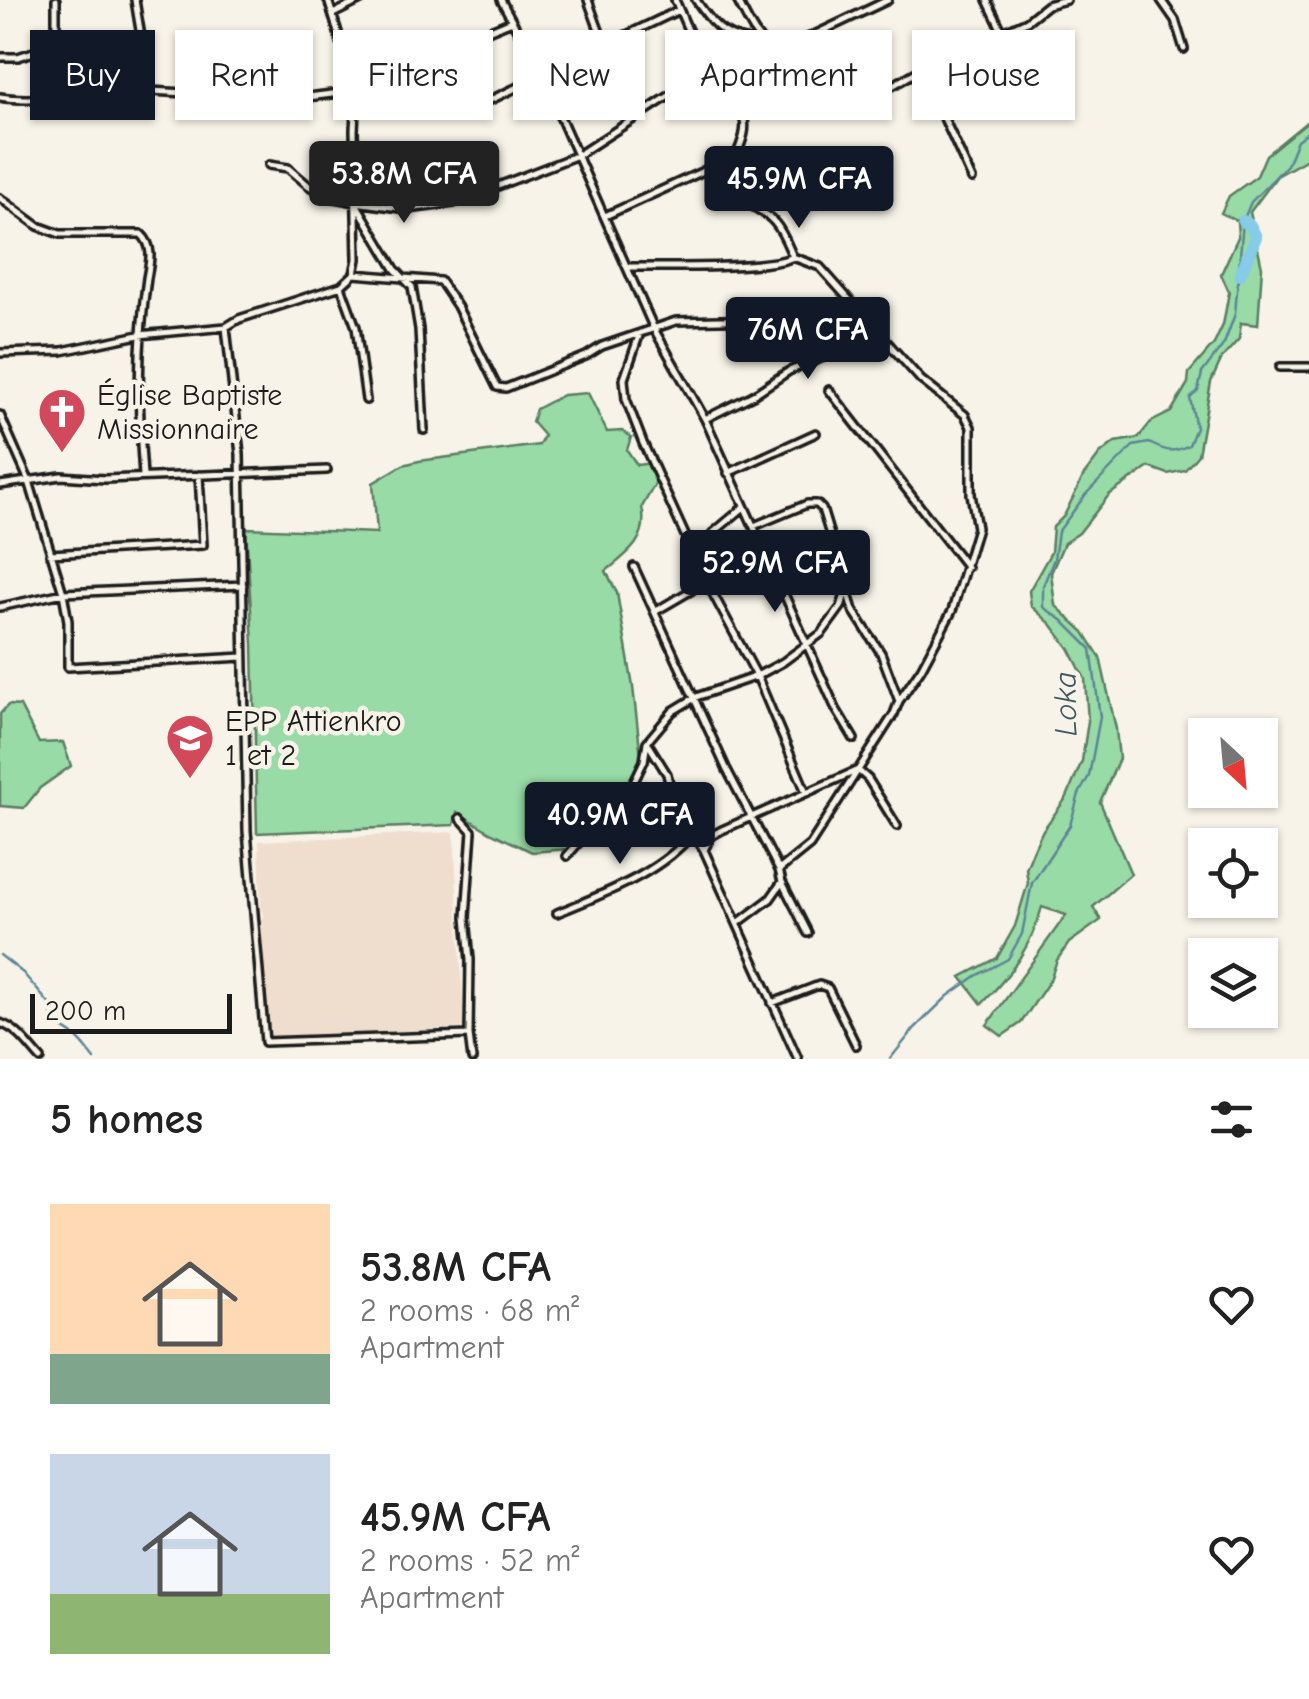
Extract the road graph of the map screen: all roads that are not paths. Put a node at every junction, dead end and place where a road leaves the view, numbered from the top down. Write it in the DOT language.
graph roads {
  1 [pos="56,0"];
  2 [pos="135,0"];
  3 [pos="328,0"];
  4 [pos="361,0"];
  5 [pos="501,0"];
  6 [pos="588,0"];
  7 [pos="675,0"];
  8 [pos="696,0"];
  9 [pos="738,0"];
  10 [pos="888,0"];
  11 [pos="987,0"];
  12 [pos="1066,0"];
  13 [pos="1161,0"];
  14 [pos="679,10"];
  15 [pos="333,14"];
  16 [pos="512,21"];
  17 [pos="140,30"];
  18 [pos="338,30"];
  19 [pos="490,30"];
  20 [pos="517,30"];
  21 [pos="599,30"];
  22 [pos="635,30"];
  23 [pos="689,30"];
  24 [pos="722,30"];
  25 [pos="755,30"];
  26 [pos="825,30"];
  27 [pos="1002,30"];
  28 [pos="1004,30"];
  29 [pos="1184,50"];
  30 [pos="0,56"];
  31 [pos="155,91"];
  32 [pos="333,94"];
  33 [pos="0,97"];
  34 [pos="665,99"];
  35 [pos="30,100"];
  36 [pos="356,120"];
  37 [pos="562,120"];
  38 [pos="744,120"];
  39 [pos="945,120"];
  40 [pos="578,155"];
  41 [pos="734,156"];
  42 [pos="269,166"];
  43 [pos="972,179"];
  44 [pos="0,198"];
  45 [pos="355,202"];
  46 [pos="605,216"];
  47 [pos="793,257"];
  48 [pos="629,267"];
  49 [pos="354,274"];
  50 [pos="406,279"];
  51 [pos="342,286"];
  52 [pos="855,308"];
  53 [pos="226,327"];
  54 [pos="654,329"];
  55 [pos="640,333"];
  56 [pos="139,334"];
  57 [pos="0,353"];
  58 [pos="1309,367"];
  59 [pos="1280,368"];
  60 [pos="828,390"];
  61 [pos="366,400"];
  62 [pos="0,415"];
  63 [pos="705,419"];
  64 [pos="424,430"];
  65 [pos="816,433"];
  66 [pos="327,470"];
  67 [pos="728,472"];
  68 [pos="238,474"];
  69 [pos="142,476"];
  70 [pos="199,476"];
  71 [pos="29,481"];
  72 [pos="0,485"];
  73 [pos="744,506"];
  74 [pos="754,526"];
  75 [pos="50,554"];
  76 [pos="634,567"];
  77 [pos="967,567"];
  78 [pos="704,577"];
  79 [pos="243,585"];
  80 [pos="846,591"];
  81 [pos="63,593"];
  82 [pos="0,607"];
  83 [pos="656,611"];
  84 [pos="808,644"];
  85 [pos="243,657"];
  86 [pos="757,676"];
  87 [pos="696,698"];
  88 [pos="900,701"];
  89 [pos="854,740"];
  90 [pos="646,742"];
  91 [pos="858,770"];
  92 [pos="806,792"];
  93 [pos="752,817"];
  94 [pos="460,818"];
  95 [pos="896,826"];
  96 [pos="694,832"];
  97 [pos="704,850"];
  98 [pos="567,856"];
  99 [pos="779,870"];
  100 [pos="782,882"];
  101 [pos="557,912"];
  102 [pos="738,923"];
  103 [pos="808,933"];
  104 [pos="772,1003"];
  105 [pos="0,1024"];
  106 [pos="469,1035"];
  107 [pos="856,1045"];
  108 [pos="40,1059"];
  109 [pos="472,1059"];
  110 [pos="798,1059"];
  1 -- 30 [label="street"];
  2 -- 17 [label="street"];
  3 -- 15 [label="street"];
  4 -- 15 [label="street"];
  5 -- 16 [label="street"];
  6 -- 21 [label="street"];
  7 -- 14 [label="street"];
  8 -- 24 [label="street"];
  9 -- 25 [label="street"];
  10 -- 26 [label="street"];
  11 -- 27 [label="street"];
  12 -- 28 [label="street"];
  13 -- 29 [label="street"];
  14 -- 22 [label="street"];
  14 -- 23 [label="street"];
  15 -- 18 [label="street"];
  16 -- 19 [label="street"];
  16 -- 20 [label="street"];
  31 -- 32 [label="street"];
  33 -- 35 [label="street"];
  34 -- 40 [label="street"];
  36 -- 45 [label="street"];
  37 -- 40 [label="street"];
  38 -- 41 [label="street"];
  39 -- 43 [label="street"];
  40 -- 45 [label="street"];
  40 -- 46 [label="street"];
  41 -- 46 [label="street"];
  41 -- 47 [label="street"];
  42 -- 45 [label="street"];
  44 -- 56 [label="street"];
  45 -- 49 [label="street"];
  45 -- 50 [label="street"];
  46 -- 48 [label="street"];
  47 -- 48 [label="street"];
  47 -- 52 [label="street"];
  48 -- 54 [label="street"];
  49 -- 50 [label="street"];
  49 -- 51 [label="street"];
  50 -- 55 [label="street"];
  50 -- 64 [label="street"];
  51 -- 53 [label="street"];
  51 -- 61 [label="street"];
  52 -- 54 [label="street"];
  52 -- 63 [label="street"];
  52 -- 77 [label="street"];
  53 -- 56 [label="street"];
  53 -- 68 [label="street"];
  54 -- 55 [label="street"];
  54 -- 63 [label="street"];
  55 -- 78 [label="street"];
  56 -- 57 [label="street"];
  56 -- 69 [label="street"];
  58 -- 59 [label="street"];
  60 -- 77 [label="street"];
  62 -- 71 [label="street"];
  63 -- 67 [label="street"];
  65 -- 67 [label="street"];
  66 -- 68 [label="street"];
  67 -- 73 [label="street"];
  68 -- 70 [label="street"];
  68 -- 79 [label="street"];
  69 -- 70 [label="street"];
  69 -- 71 [label="street"];
  70 -- 75 [label="street"];
  71 -- 72 [label="street"];
  71 -- 75 [label="street"];
  73 -- 74 [label="street"];
  73 -- 78 [label="street"];
  74 -- 80 [label="street"];
  74 -- 84 [label="street"];
  75 -- 81 [label="street"];
  76 -- 83 [label="street"];
  77 -- 88 [label="street"];
  78 -- 83 [label="street"];
  78 -- 86 [label="street"];
  79 -- 81 [label="street"];
  79 -- 85 [label="street"];
  80 -- 84 [label="street"];
  80 -- 88 [label="street"];
  81 -- 82 [label="street"];
  81 -- 85 [label="street"];
  83 -- 87 [label="street"];
  84 -- 86 [label="street"];
  84 -- 89 [label="street"];
  85 -- 106 [label="street"];
  86 -- 87 [label="street"];
  86 -- 92 [label="street"];
  87 -- 90 [label="street"];
  87 -- 93 [label="street"];
  88 -- 91 [label="street"];
  90 -- 96 [label="street"];
  90 -- 98 [label="street"];
  91 -- 92 [label="street"];
  91 -- 95 [label="street"];
  91 -- 99 [label="street"];
  92 -- 93 [label="street"];
  93 -- 97 [label="street"];
  93 -- 99 [label="street"];
  94 -- 106 [label="street"];
  96 -- 97 [label="street"];
  96 -- 101 [label="street"];
  97 -- 102 [label="street"];
  99 -- 100 [label="street"];
  100 -- 102 [label="street"];
  100 -- 103 [label="street"];
  102 -- 104 [label="street"];
  104 -- 107 [label="street"];
  104 -- 110 [label="street"];
  105 -- 108 [label="street"];
  106 -- 109 [label="street"];
}
